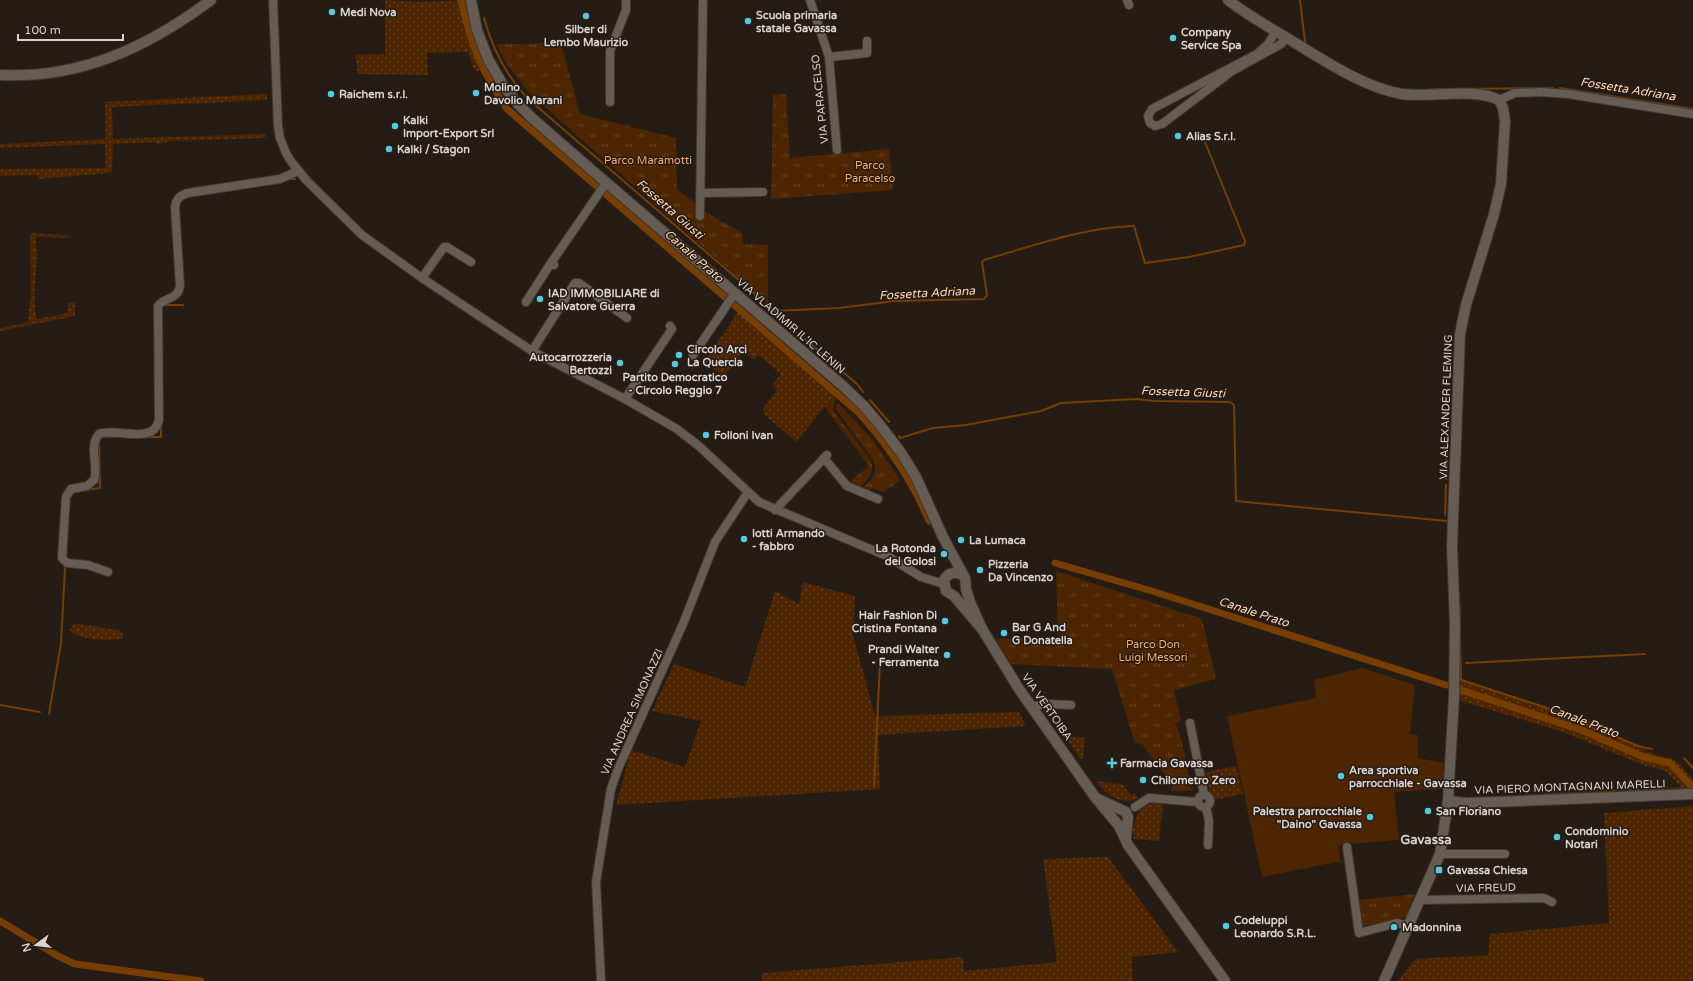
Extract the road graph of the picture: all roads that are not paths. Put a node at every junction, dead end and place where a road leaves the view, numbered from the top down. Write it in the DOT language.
graph roads {
  1 [pos="211,0"];
  2 [pos="273,0"];
  3 [pos="471,0"];
  4 [pos="626,0"];
  5 [pos="703,0"];
  6 [pos="810,0"];
  7 [pos="1228,0"];
  8 [pos="1276,31"];
  9 [pos="1287,38"];
  10 [pos="867,41"];
  11 [pos="829,57"];
  12 [pos="0,75"];
  13 [pos="1499,100"];
  14 [pos="610,102"];
  15 [pos="1693,114"];
  16 [pos="837,150"];
  17 [pos="298,171"];
  18 [pos="603,187"];
  19 [pos="763,192"];
  20 [pos="700,193"];
  21 [pos="700,216"];
  22 [pos="471,262"];
  23 [pos="422,278"];
  24 [pos="733,296"];
  25 [pos="526,302"];
  26 [pos="627,318"];
  27 [pos="670,326"];
  28 [pos="532,351"];
  29 [pos="693,355"];
  30 [pos="625,399"];
  31 [pos="748,492"];
  32 [pos="878,499"];
  33 [pos="775,510"];
  34 [pos="949,549"];
  35 [pos="108,572"];
  36 [pos="949,575"];
  37 [pos="962,575"];
  38 [pos="944,584"];
  39 [pos="966,588"];
  40 [pos="954,596"];
  41 [pos="982,630"];
  42 [pos="1071,705"];
  43 [pos="1032,707"];
  44 [pos="1190,723"];
  45 [pos="1204,794"];
  46 [pos="1693,794"];
  47 [pos="1094,797"];
  48 [pos="1448,801"];
  49 [pos="1198,802"];
  50 [pos="1206,807"];
  51 [pos="1124,814"];
  52 [pos="1115,821"];
  53 [pos="1208,844"];
  54 [pos="1128,845"];
  55 [pos="1347,848"];
  56 [pos="1440,854"];
  57 [pos="1505,854"];
  58 [pos="1420,900"];
  59 [pos="1552,902"];
  60 [pos="1409,926"];
  61 [pos="601,981"];
  62 [pos="1225,981"];
  63 [pos="1384,981"];
  1 -- 12 [label="street"];
  2 -- 17 [label="street"];
  3 -- 18 [label="street, VIA VLADIMIR IL'IC LENIN"];
  4 -- 14 [label="street"];
  5 -- 20 [label="street"];
  6 -- 11 [label="street, VIA PARACELSO"];
  7 -- 8 [label="street"];
  8 -- 9 [label="street"];
  8 -- 9 [label="street"];
  9 -- 13 [label="street"];
  10 -- 11 [label="street"];
  11 -- 16 [label="street, VIA PARACELSO"];
  13 -- 15 [label="street"];
  13 -- 48 [label="street, VIA ALEXANDER FLEMING"];
  17 -- 23 [label="street"];
  17 -- 35 [label="street"];
  18 -- 24 [label="street, VIA VLADIMIR IL'IC LENIN"];
  18 -- 25 [label="street"];
  19 -- 20 [label="street"];
  20 -- 21 [label="street"];
  22 -- 23 [label="street"];
  23 -- 28 [label="street"];
  24 -- 29 [label="street"];
  24 -- 34 [label="street, VIA VLADIMIR IL'IC LENIN"];
  26 -- 28 [label="street"];
  27 -- 30 [label="street"];
  28 -- 30 [label="street"];
  30 -- 31 [label="street"];
  31 -- 33 [label="street"];
  31 -- 61 [label="street, VIA ANDREA SIMONAZZI"];
  32 -- 33 [label="street"];
  33 -- 38 [label="street"];
  34 -- 36 [label="street, VIA VLADIMIR IL'IC LENIN"];
  34 -- 37 [label="street, VIA VLADIMIR IL'IC LENIN"];
  36 -- 37 [label="street"];
  36 -- 38 [label="street, VIA VLADIMIR IL'IC LENIN"];
  37 -- 39 [label="street, VIA VLADIMIR IL'IC LENIN"];
  38 -- 40 [label="street"];
  39 -- 40 [label="street"];
  39 -- 41 [label="street, VIA VLADIMIR IL'IC LENIN"];
  40 -- 41 [label="street"];
  41 -- 43 [label="street, VIA VERTOIBA"];
  42 -- 43 [label="street"];
  43 -- 47 [label="street, VIA VERTOIBA"];
  44 -- 45 [label="street"];
  45 -- 49 [label="street"];
  45 -- 50 [label="street"];
  46 -- 48 [label="street, VIA PIERO MONTAGNANI MARELLI"];
  47 -- 51 [label="street"];
  47 -- 52 [label="street, VIA VERTOIBA"];
  48 -- 56 [label="street, VIA ALEXANDER FLEMING"];
  49 -- 50 [label="street"];
  49 -- 51 [label="street"];
  50 -- 53 [label="street"];
  51 -- 52 [label="street"];
  51 -- 54 [label="street"];
  52 -- 54 [label="street, VIA VERTOIBA"];
  54 -- 62 [label="street"];
  55 -- 60 [label="street"];
  56 -- 57 [label="street"];
  56 -- 58 [label="street, VIA ALEXANDER FLEMING"];
  58 -- 59 [label="street, VIA FREUD"];
  58 -- 60 [label="street, VIA ALEXANDER FLEMING"];
  60 -- 63 [label="street, VIA ALEXANDER FLEMING"];
}
